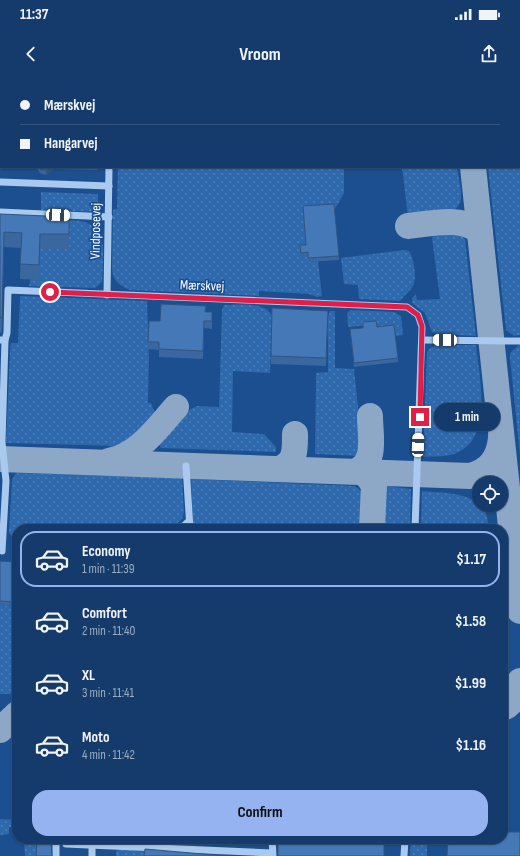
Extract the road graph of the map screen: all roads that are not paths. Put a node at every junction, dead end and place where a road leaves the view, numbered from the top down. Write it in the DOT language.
graph roads {
  1 [pos="109,168"];
  2 [pos="0,182"];
  3 [pos="109,186"];
  4 [pos="0,212"];
  5 [pos="109,217"];
  6 [pos="106,295"];
  7 [pos="2,340"];
  8 [pos="422,340"];
  9 [pos="520,341"];
  10 [pos="186,466"];
  11 [pos="189,521"];
  12 [pos="186,524"];
  13 [pos="189,524"];
  14 [pos="415,524"];
  15 [pos="2,552"];
  16 [pos="56,844"];
  17 [pos="66,844"];
  18 [pos="272,844"];
  19 [pos="405,844"];
  20 [pos="92,845"];
  21 [pos="272,855"];
  22 [pos="56,856"];
  23 [pos="92,856"];
  24 [pos="404,856"];
  1 -- 3 [label="lane, Vindposevej"];
  2 -- 3 [label="lane"];
  3 -- 5 [label="lane, Vindposevej"];
  4 -- 5 [label="lane"];
  5 -- 6 [label="lane, Vindposevej"];
  6 -- 7 [label="lane, Mærskvej"];
  6 -- 8 [label="lane, Mærskvej"];
  7 -- 15 [label="lane"];
  8 -- 9 [label="lane"];
  8 -- 14 [label="lane, Mærskvej"];
  10 -- 11 [label="lane"];
  11 -- 12 [label="lane"];
  11 -- 13 [label="lane"];
  16 -- 22 [label="lane"];
  17 -- 20 [label="lane"];
  18 -- 21 [label="lane"];
  19 -- 24 [label="lane"];
  20 -- 21 [label="lane"];
  20 -- 23 [label="lane"];
}
